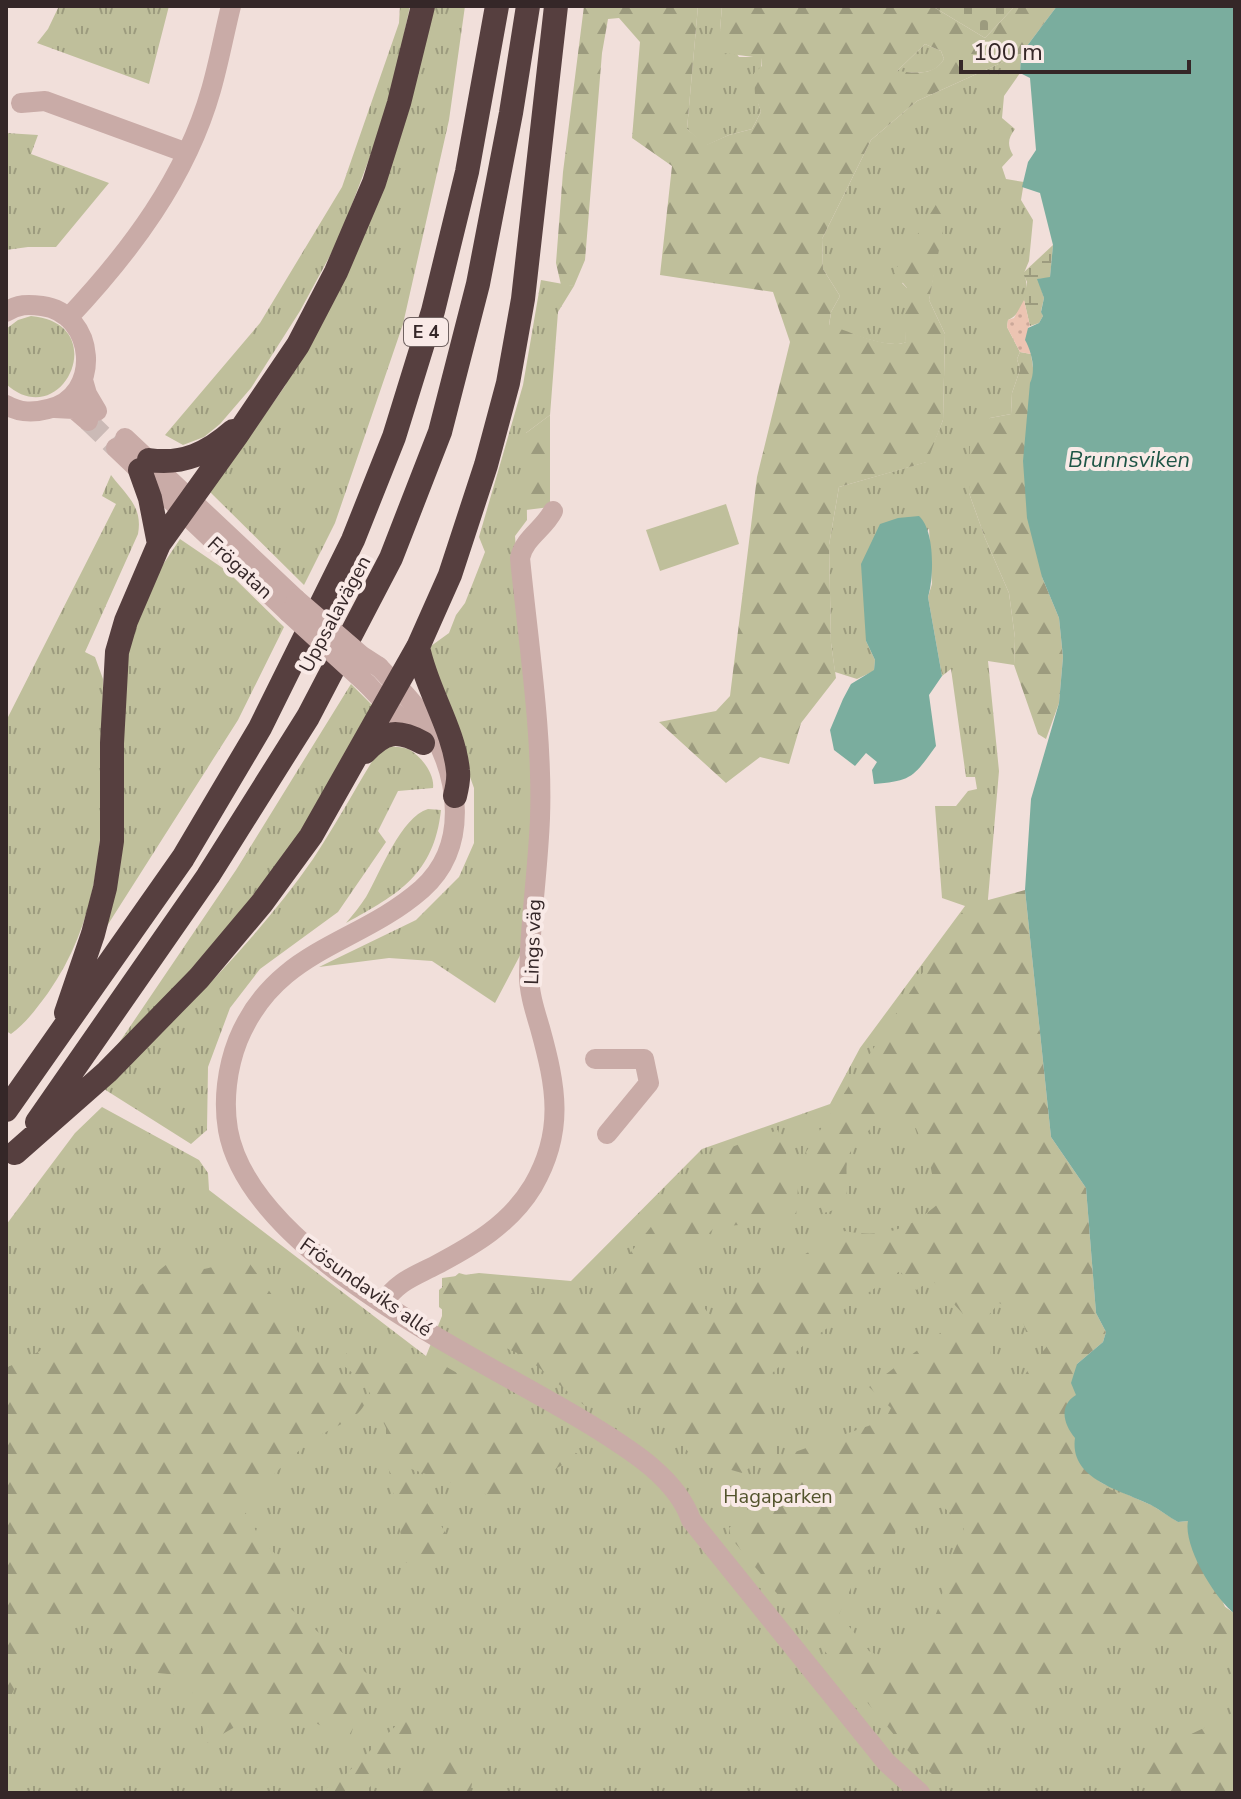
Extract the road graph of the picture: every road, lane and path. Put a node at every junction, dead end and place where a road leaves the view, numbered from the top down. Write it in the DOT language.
graph roads {
  1 [pos="231,6"];
  2 [pos="423,6"];
  3 [pos="495,6"];
  4 [pos="528,6"];
  5 [pos="556,6"];
  6 [pos="21,103"];
  7 [pos="187,153"];
  8 [pos="6,312"];
  9 [pos="68,318"];
  10 [pos="83,380"];
  11 [pos="7,408"];
  12 [pos="55,408"];
  13 [pos="253,413"];
  14 [pos="121,443"];
  15 [pos="145,465"];
  16 [pos="186,507"];
  17 [pos="553,511"];
  18 [pos="159,544"];
  19 [pos="418,647"];
  20 [pos="373,675"];
  21 [pos="392,696"];
  22 [pos="423,743"];
  23 [pos="355,762"];
  24 [pos="455,796"];
  25 [pos="455,822"];
  26 [pos="57,1036"];
  27 [pos="595,1059"];
  28 [pos="6,1110"];
  29 [pos="607,1134"];
  30 [pos="11,1160"];
  31 [pos="383,1303"];
  32 [pos="917,1789"];
  1 -- 7 [label="street"];
  2 -- 13 [label="highway"];
  3 -- 26 [label="highway, Uppsalavägen / E 4"];
  4 -- 30 [label="highway, Uppsalavägen / E 4"];
  5 -- 19 [label="highway"];
  6 -- 7 [label="street"];
  7 -- 9 [label="street"];
  8 -- 9 [label="street"];
  9 -- 10 [label="street"];
  10 -- 12 [label="street"];
  10 -- 12 [label="street"];
  11 -- 12 [label="street"];
  13 -- 15 [label="highway"];
  13 -- 16 [label="highway"];
  14 -- 15 [label="street, Frögatan"];
  15 -- 16 [label="street, Frögatan"];
  15 -- 18 [label="highway"];
  16 -- 18 [label="highway"];
  16 -- 20 [label="street, Frögatan, bridge"];
  17 -- 31 [label="street, Lings väg"];
  18 -- 26 [label="highway"];
  19 -- 21 [label="highway"];
  19 -- 24 [label="highway"];
  20 -- 21 [label="street, Frösundaviks allé"];
  21 -- 22 [label="street, Frösundaviks allé"];
  21 -- 23 [label="highway"];
  21 -- 24 [label="street, Frösundaviks allé"];
  22 -- 23 [label="highway"];
  22 -- 25 [label="street, Frösundaviks allé"];
  23 -- 30 [label="highway"];
  24 -- 25 [label="street, Frösundaviks allé"];
  25 -- 31 [label="street, Frösundaviks allé"];
  26 -- 28 [label="highway, Uppsalavägen / E 4"];
  27 -- 29 [label="street"];
  31 -- 32 [label="street, Frösundaviks allé"];
}
